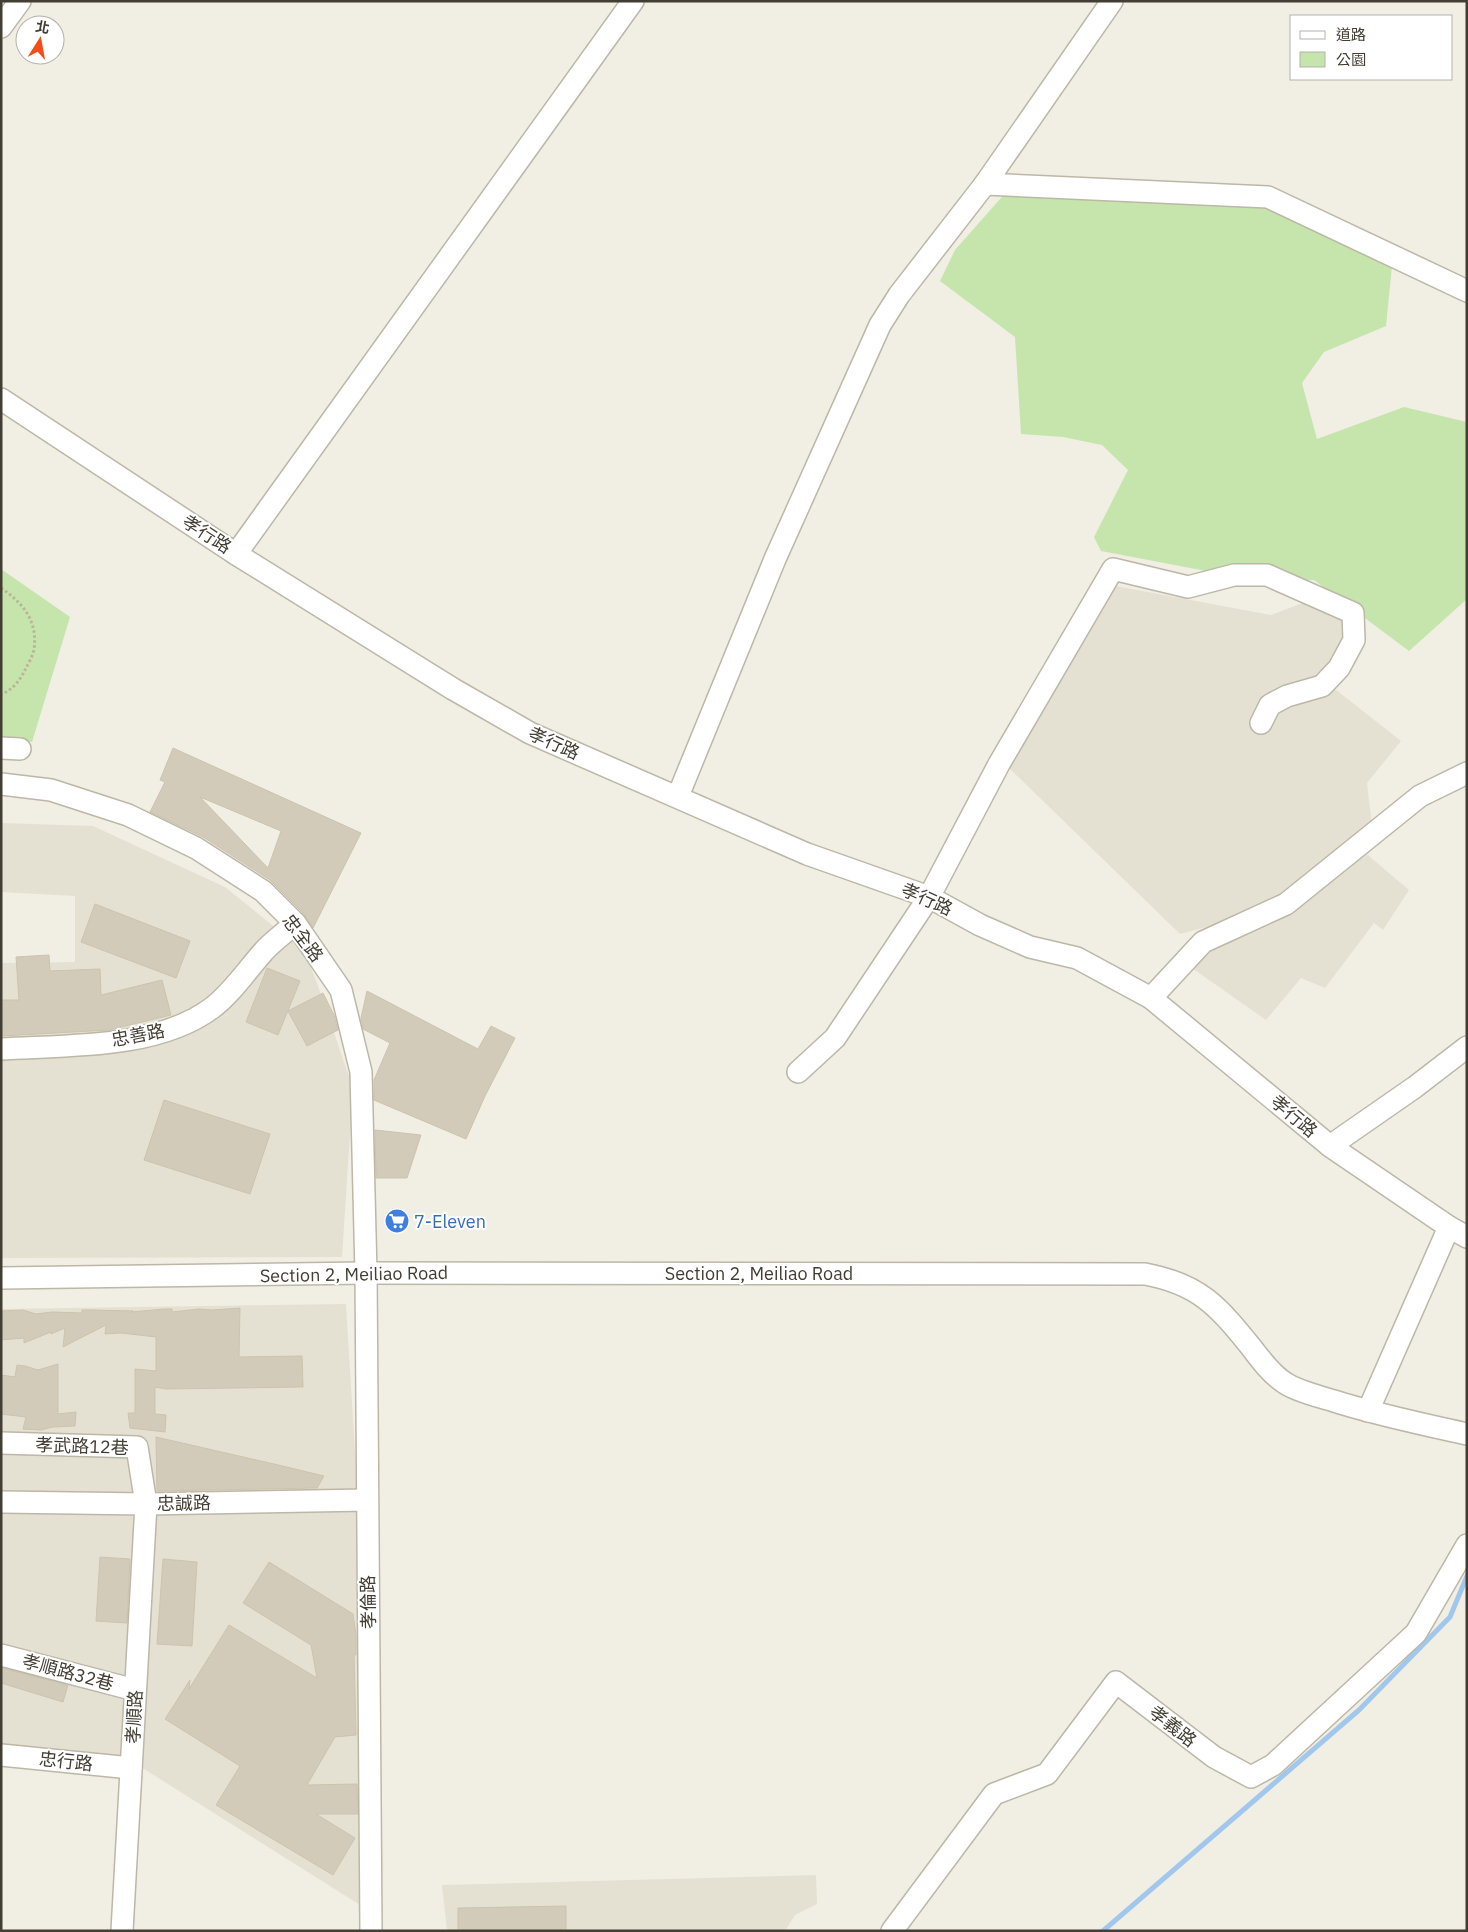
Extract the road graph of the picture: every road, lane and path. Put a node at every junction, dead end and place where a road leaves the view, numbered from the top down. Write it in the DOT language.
graph roads {
  1 [pos="20,1"];
  2 [pos="633,1"];
  3 [pos="1112,1"];
  4 [pos="1,27"];
  5 [pos="985,184"];
  6 [pos="1467,291"];
  7 [pos="1,399"];
  8 [pos="236,554"];
  9 [pos="1,588"];
  10 [pos="1,694"];
  11 [pos="1261,723"];
  12 [pos="1467,773"];
  13 [pos="1,784"];
  14 [pos="678,796"];
  15 [pos="929,897"];
  16 [pos="295,923"];
  17 [pos="1151,998"];
  18 [pos="1467,1047"];
  19 [pos="1,1049"];
  20 [pos="798,1072"];
  21 [pos="1330,1146"];
  22 [pos="1458,1232"];
  23 [pos="366,1272"];
  24 [pos="1,1278"];
  25 [pos="1368,1412"];
  26 [pos="1467,1434"];
  27 [pos="1,1443"];
  28 [pos="367,1500"];
  29 [pos="1,1502"];
  30 [pos="146,1504"];
  31 [pos="1467,1545"];
  32 [pos="1,1655"];
  33 [pos="135,1690"];
  34 [pos="1,1754"];
  35 [pos="131,1768"];
  36 [pos="122,1931"];
  37 [pos="371,1931"];
  38 [pos="892,1931"];
  1 -- 4 [label="street"];
  2 -- 8 [label="street"];
  3 -- 5 [label="street"];
  5 -- 6 [label="street"];
  5 -- 14 [label="street"];
  7 -- 8 [label="street, 孝行路"];
  8 -- 14 [label="street, 孝行路"];
  9 -- 10 [label="path"];
  11 -- 15 [label="street"];
  12 -- 17 [label="street"];
  13 -- 16 [label="street, 忠全路"];
  14 -- 15 [label="street, 孝行路"];
  15 -- 17 [label="street, 孝行路"];
  15 -- 20 [label="street"];
  16 -- 19 [label="street, 忠善路"];
  16 -- 23 [label="street, 忠全路"];
  17 -- 21 [label="street, 孝行路"];
  18 -- 21 [label="street, 孝行路"];
  21 -- 22 [label="street"];
  22 -- 25 [label="street"];
  23 -- 24 [label="street, Section 2, Meiliao Road"];
  23 -- 25 [label="street, Section 2, Meiliao Road"];
  23 -- 28 [label="street, 孝倫路"];
  25 -- 26 [label="street, Section 2, Meiliao Road"];
  27 -- 30 [label="street, 孝武路12巷"];
  28 -- 30 [label="street, 忠誠路"];
  28 -- 37 [label="street, 孝倫路"];
  29 -- 30 [label="street, 忠誠路"];
  30 -- 33 [label="street, 孝順路"];
  31 -- 38 [label="street, 孝義路"];
  32 -- 33 [label="street, 孝順路32巷"];
  33 -- 35 [label="street, 孝順路"];
  34 -- 35 [label="street, 忠行路"];
  35 -- 36 [label="street, 孝順路"];
}
